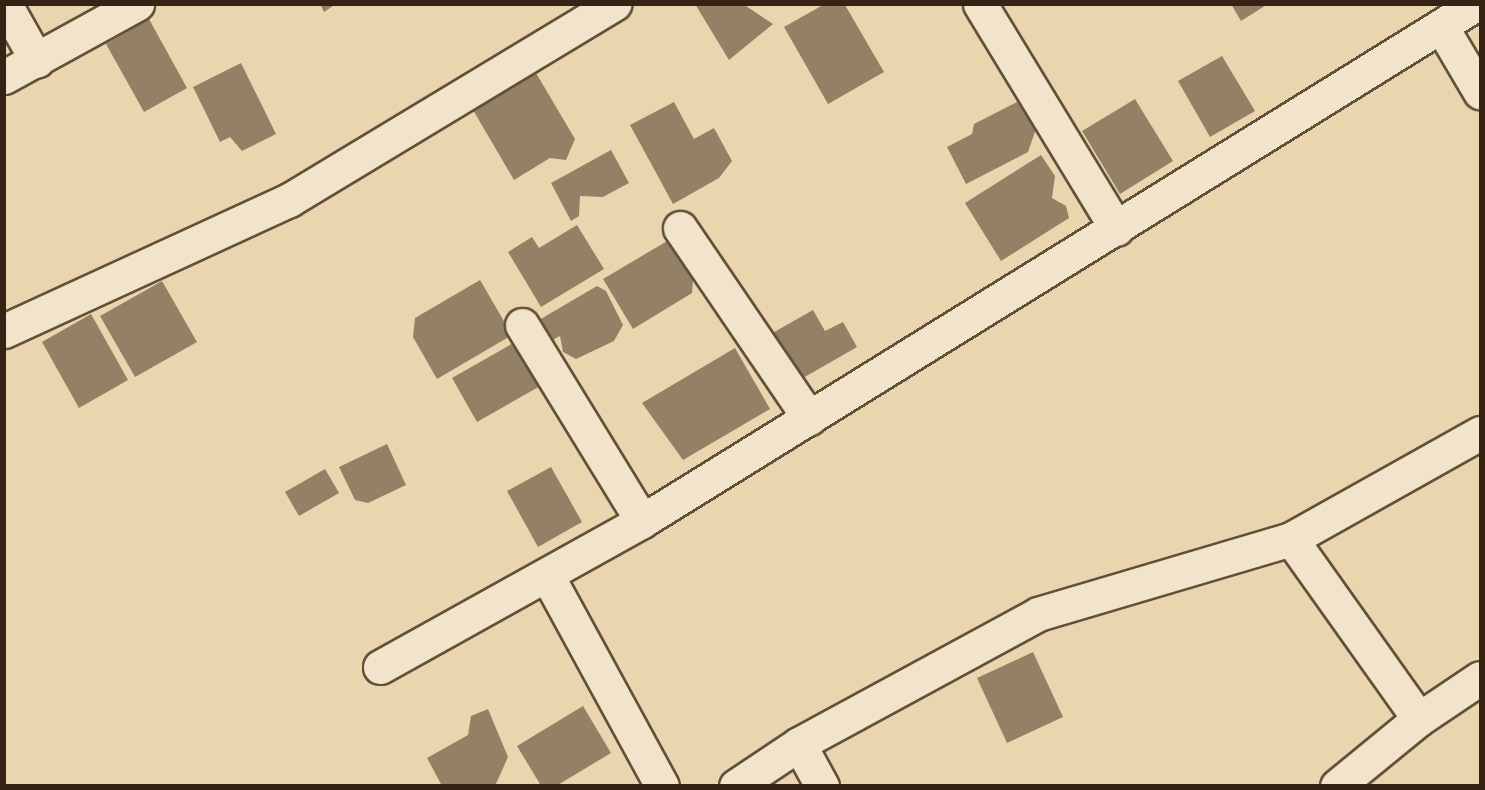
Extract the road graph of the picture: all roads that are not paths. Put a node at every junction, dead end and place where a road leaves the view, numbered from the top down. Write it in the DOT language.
graph roads {
  1 [pos="5,4"];
  2 [pos="137,4"];
  3 [pos="614,4"];
  4 [pos="980,4"];
  5 [pos="1476,4"];
  6 [pos="1441,26"];
  7 [pos="37,61"];
  8 [pos="4,77"];
  9 [pos="1480,92"];
  10 [pos="680,228"];
  11 [pos="1117,229"];
  12 [pos="522,325"];
  13 [pos="4,331"];
  14 [pos="809,418"];
  15 [pos="1480,433"];
  16 [pos="642,521"];
  17 [pos="1291,539"];
  18 [pos="548,577"];
  19 [pos="380,667"];
  20 [pos="1480,678"];
  21 [pos="1419,719"];
  22 [pos="799,744"];
  23 [pos="662,786"];
  24 [pos="736,786"];
  25 [pos="822,786"];
  26 [pos="1337,786"];
  1 -- 7 [label="street"];
  2 -- 7 [label="street"];
  3 -- 13 [label="street"];
  4 -- 11 [label="street"];
  5 -- 6 [label="street"];
  6 -- 9 [label="street"];
  6 -- 11 [label="street"];
  7 -- 8 [label="street"];
  10 -- 14 [label="street"];
  11 -- 14 [label="street"];
  12 -- 16 [label="street"];
  14 -- 16 [label="street"];
  15 -- 17 [label="street"];
  16 -- 18 [label="street"];
  17 -- 21 [label="street"];
  17 -- 22 [label="street"];
  18 -- 19 [label="street"];
  18 -- 23 [label="street"];
  20 -- 21 [label="street"];
  21 -- 26 [label="street"];
  22 -- 24 [label="street"];
  22 -- 25 [label="street"];
}
